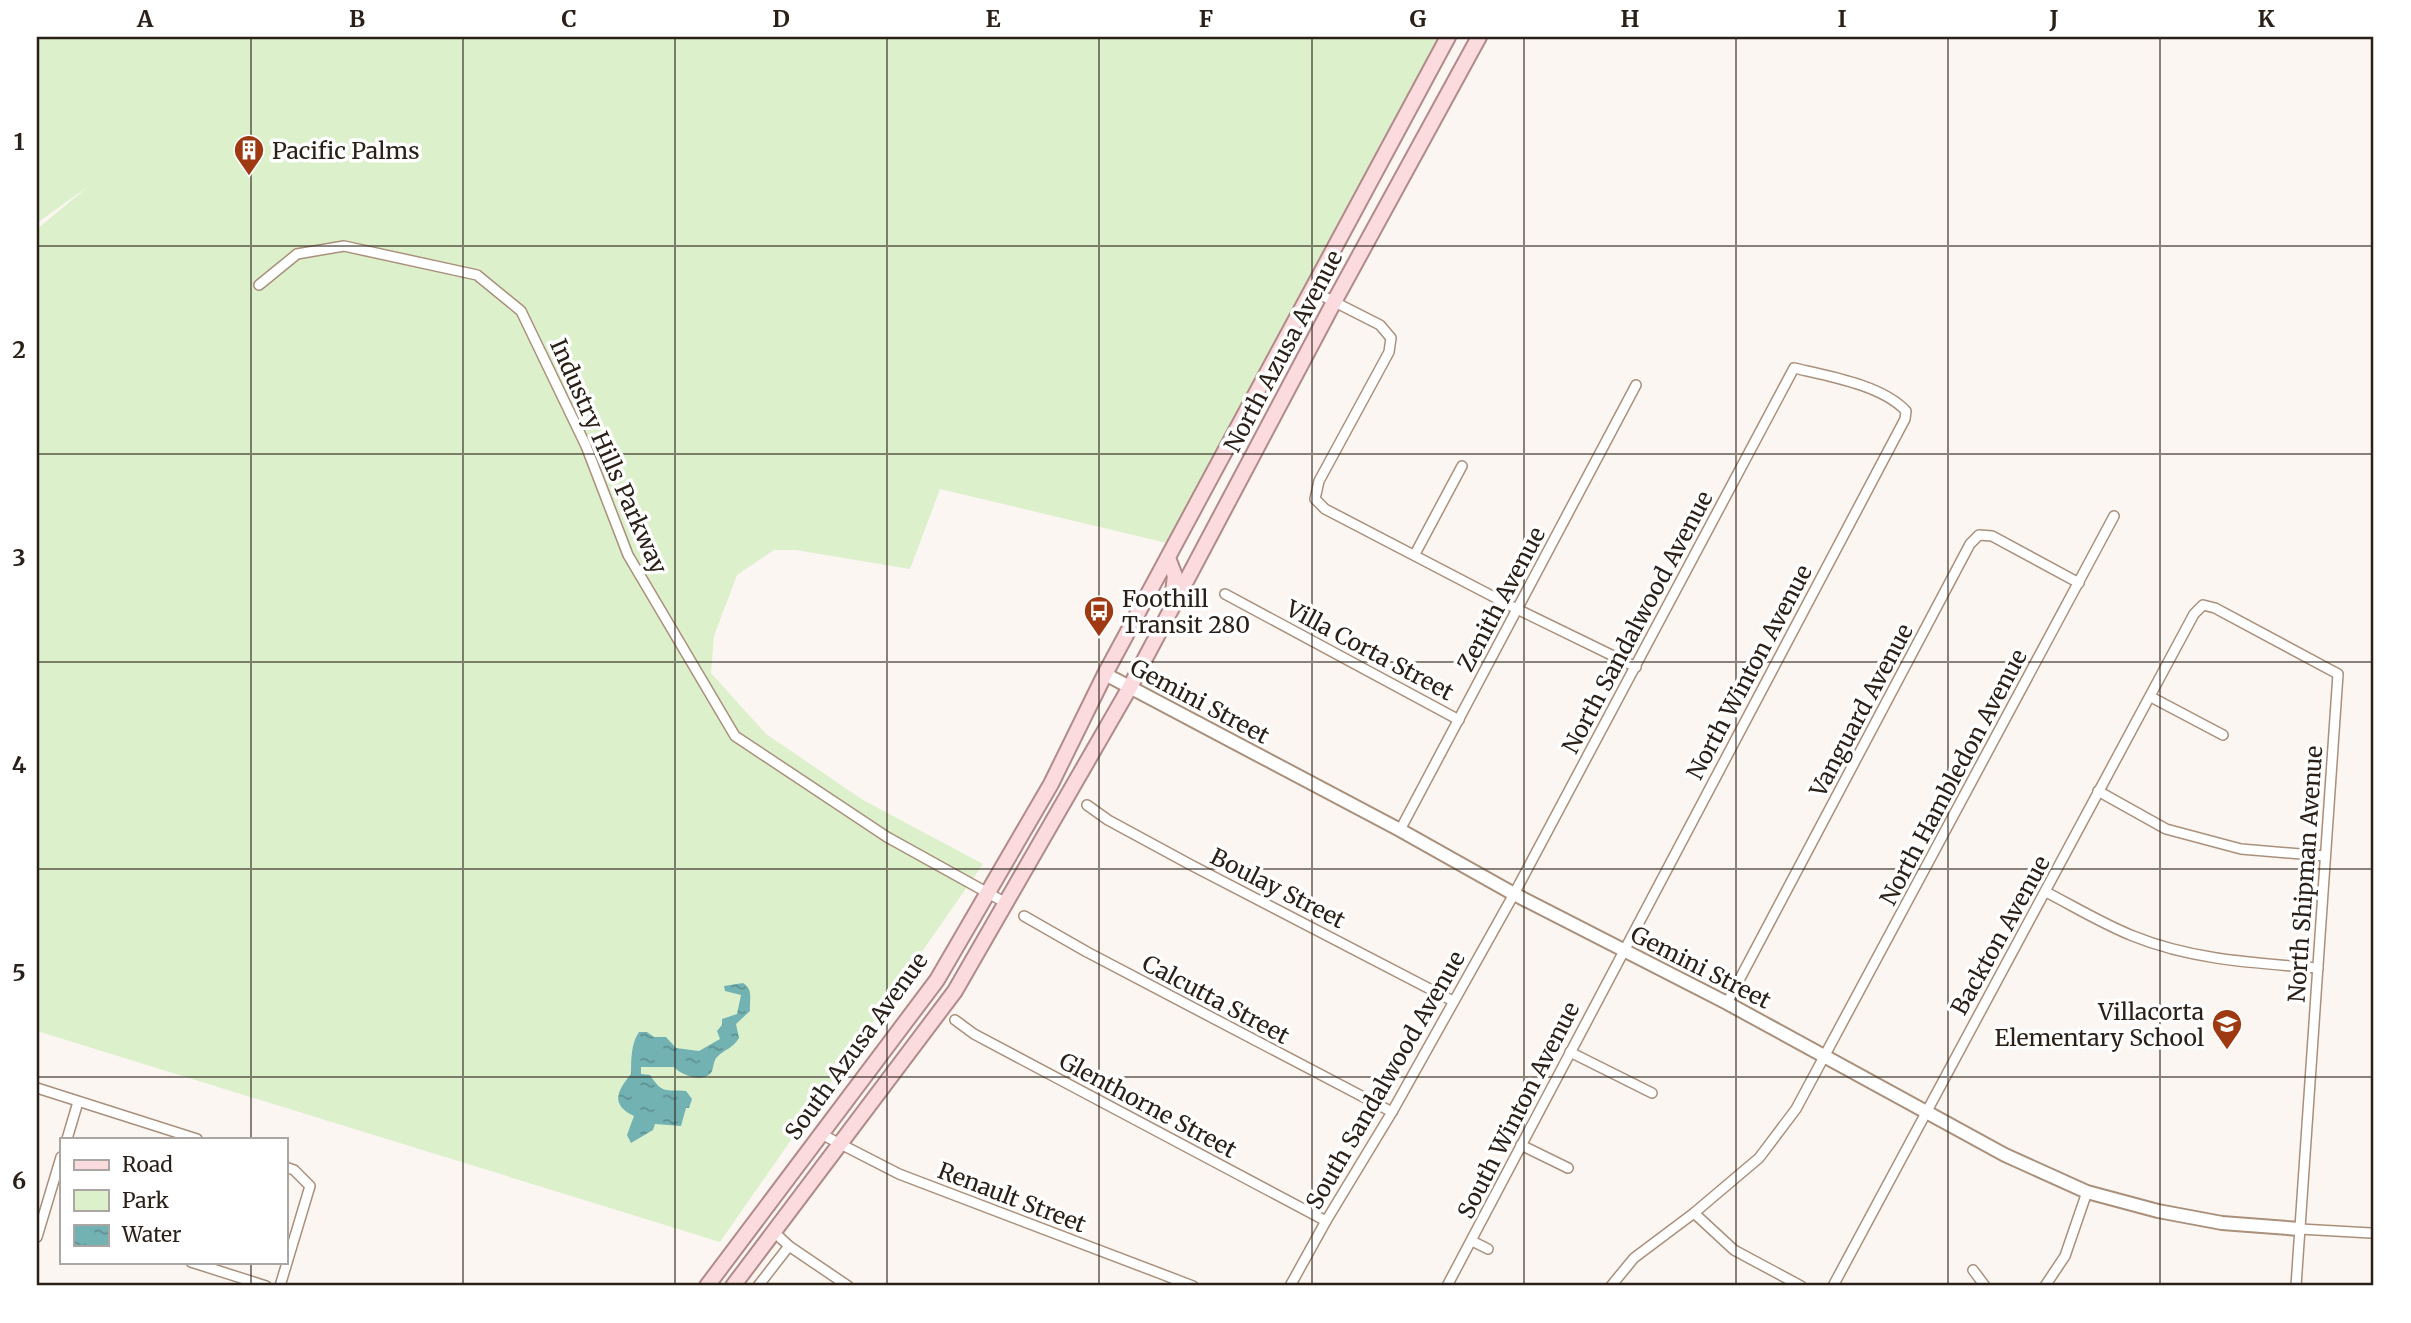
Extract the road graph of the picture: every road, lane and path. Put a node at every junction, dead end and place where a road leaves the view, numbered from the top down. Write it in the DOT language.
graph roads {
  1 [pos="1448,37"];
  2 [pos="1479,37"];
  3 [pos="259,285"];
  4 [pos="1313,291"];
  5 [pos="1334,302"];
  6 [pos="1636,385"];
  7 [pos="1906,411"];
  8 [pos="1462,467"];
  9 [pos="2114,516"];
  10 [pos="1415,554"];
  11 [pos="1168,558"];
  12 [pos="2079,583"];
  13 [pos="1225,594"];
  14 [pos="2203,604"];
  15 [pos="1517,609"];
  16 [pos="1170,611"];
  17 [pos="1636,667"];
  18 [pos="1105,674"];
  19 [pos="1130,687"];
  20 [pos="2151,696"];
  21 [pos="1459,720"];
  22 [pos="2223,735"];
  23 [pos="2098,791"];
  24 [pos="1087,805"];
  25 [pos="1400,830"];
  26 [pos="2325,856"];
  27 [pos="986,892"];
  28 [pos="2046,892"];
  29 [pos="1514,894"];
  30 [pos="1006,903"];
  31 [pos="1024,916"];
  32 [pos="1623,951"];
  33 [pos="2318,968"];
  34 [pos="1453,1001"];
  35 [pos="1727,1003"];
  36 [pos="954,1020"];
  37 [pos="1570,1052"];
  38 [pos="1825,1055"];
  39 [pos="37,1088"];
  40 [pos="1652,1093"];
  41 [pos="78,1102"];
  42 [pos="1926,1111"];
  43 [pos="1392,1112"];
  44 [pos="821,1135"];
  45 [pos="67,1138"];
  46 [pos="194,1138"];
  47 [pos="1521,1145"];
  48 [pos="841,1146"];
  49 [pos="60,1160"];
  50 [pos="287,1168"];
  51 [pos="1569,1168"];
  52 [pos="2087,1192"];
  53 [pos="1694,1213"];
  54 [pos="1325,1221"];
  55 [pos="2300,1229"];
  56 [pos="773,1231"];
  57 [pos="2371,1233"];
  58 [pos="37,1237"];
  59 [pos="1472,1241"];
  60 [pos="789,1246"];
  61 [pos="1488,1249"];
  62 [pos="287,1263"];
  63 [pos="197,1264"];
  64 [pos="287,1264"];
  65 [pos="1973,1270"];
  66 [pos="266,1286"];
  67 [pos="280,1286"];
  68 [pos="707,1286"];
  69 [pos="733,1286"];
  70 [pos="758,1286"];
  71 [pos="848,1286"];
  72 [pos="1193,1286"];
  73 [pos="1290,1286"];
  74 [pos="1447,1286"];
  75 [pos="1611,1286"];
  76 [pos="1801,1286"];
  77 [pos="1833,1286"];
  78 [pos="1984,1286"];
  79 [pos="2045,1286"];
  80 [pos="2296,1286"];
  1 -- 4 [label="main road, North Azusa Avenue"];
  2 -- 5 [label="main road, North Azusa Avenue"];
  3 -- 27 [label="street, Industry Hills Parkway"];
  4 -- 5 [label="street"];
  4 -- 11 [label="main road, North Azusa Avenue"];
  5 -- 10 [label="street"];
  5 -- 16 [label="main road, North Azusa Avenue"];
  6 -- 15 [label="street, Zenith Avenue"];
  7 -- 17 [label="street, North Sandalwood Avenue"];
  7 -- 32 [label="street, North Winton Avenue"];
  8 -- 10 [label="street"];
  9 -- 12 [label="street, North Hambledon Avenue"];
  10 -- 15 [label="street"];
  11 -- 16 [label="main road"];
  11 -- 18 [label="main road, North Azusa Avenue"];
  12 -- 35 [label="street, Vanguard Avenue"];
  12 -- 38 [label="street, North Hambledon Avenue"];
  13 -- 21 [label="street, Villa Corta Street"];
  14 -- 20 [label="street, Backton Avenue"];
  14 -- 26 [label="street, North Shipman Avenue"];
  15 -- 17 [label="street"];
  15 -- 21 [label="street, Zenith Avenue"];
  16 -- 19 [label="main road, North Azusa Avenue"];
  17 -- 29 [label="street, North Sandalwood Avenue"];
  18 -- 19 [label="street, Gemini Street"];
  18 -- 27 [label="main road, South Azusa Avenue"];
  19 -- 25 [label="street, Gemini Street"];
  19 -- 30 [label="main road, South Azusa Avenue"];
  20 -- 22 [label="street"];
  20 -- 23 [label="street, Backton Avenue"];
  21 -- 25 [label="street, Zenith Avenue"];
  23 -- 26 [label="street"];
  23 -- 28 [label="street, Backton Avenue"];
  24 -- 34 [label="street, Boulay Street"];
  25 -- 29 [label="street, Gemini Street"];
  26 -- 33 [label="street, North Shipman Avenue"];
  27 -- 30 [label="street, Industry Hills Parkway"];
  27 -- 44 [label="main road, South Azusa Avenue"];
  28 -- 33 [label="street"];
  28 -- 42 [label="street, Backton Avenue"];
  29 -- 32 [label="street, Gemini Street"];
  29 -- 34 [label="street, South Sandalwood Avenue"];
  30 -- 48 [label="main road, South Azusa Avenue"];
  31 -- 43 [label="street, Calcutta Street"];
  32 -- 35 [label="street, Gemini Street"];
  32 -- 37 [label="street, South Winton Avenue"];
  33 -- 55 [label="street, North Shipman Avenue"];
  34 -- 43 [label="street, South Sandalwood Avenue"];
  35 -- 38 [label="street, Gemini Street"];
  36 -- 54 [label="street, Glenthorne Street"];
  37 -- 40 [label="street"];
  37 -- 47 [label="street, South Winton Avenue"];
  38 -- 42 [label="street, Gemini Street"];
  38 -- 53 [label="street, North Hambledon Avenue"];
  39 -- 41 [label="street"];
  41 -- 45 [label="street"];
  41 -- 46 [label="street"];
  42 -- 52 [label="street, Gemini Street"];
  42 -- 77 [label="street, Backton Avenue"];
  43 -- 54 [label="street, South Sandalwood Avenue"];
  44 -- 48 [label="street, Renault Street"];
  44 -- 68 [label="main road, South Azusa Avenue"];
  47 -- 51 [label="street"];
  47 -- 59 [label="street, South Winton Avenue"];
  48 -- 56 [label="main road, South Azusa Avenue"];
  48 -- 72 [label="street, Renault Street"];
  49 -- 58 [label="street"];
  50 -- 62 [label="street"];
  52 -- 55 [label="street, Gemini Street"];
  52 -- 79 [label="street"];
  53 -- 75 [label="street, North Hambledon Avenue"];
  53 -- 76 [label="street"];
  54 -- 73 [label="street, South Sandalwood Avenue"];
  55 -- 57 [label="street"];
  55 -- 80 [label="street, North Shipman Avenue"];
  56 -- 60 [label="street"];
  56 -- 69 [label="main road, South Azusa Avenue"];
  59 -- 61 [label="street"];
  59 -- 74 [label="street, South Winton Avenue"];
  60 -- 70 [label="street"];
  60 -- 71 [label="street"];
  63 -- 66 [label="street"];
  64 -- 67 [label="street"];
  65 -- 78 [label="street"];
}
